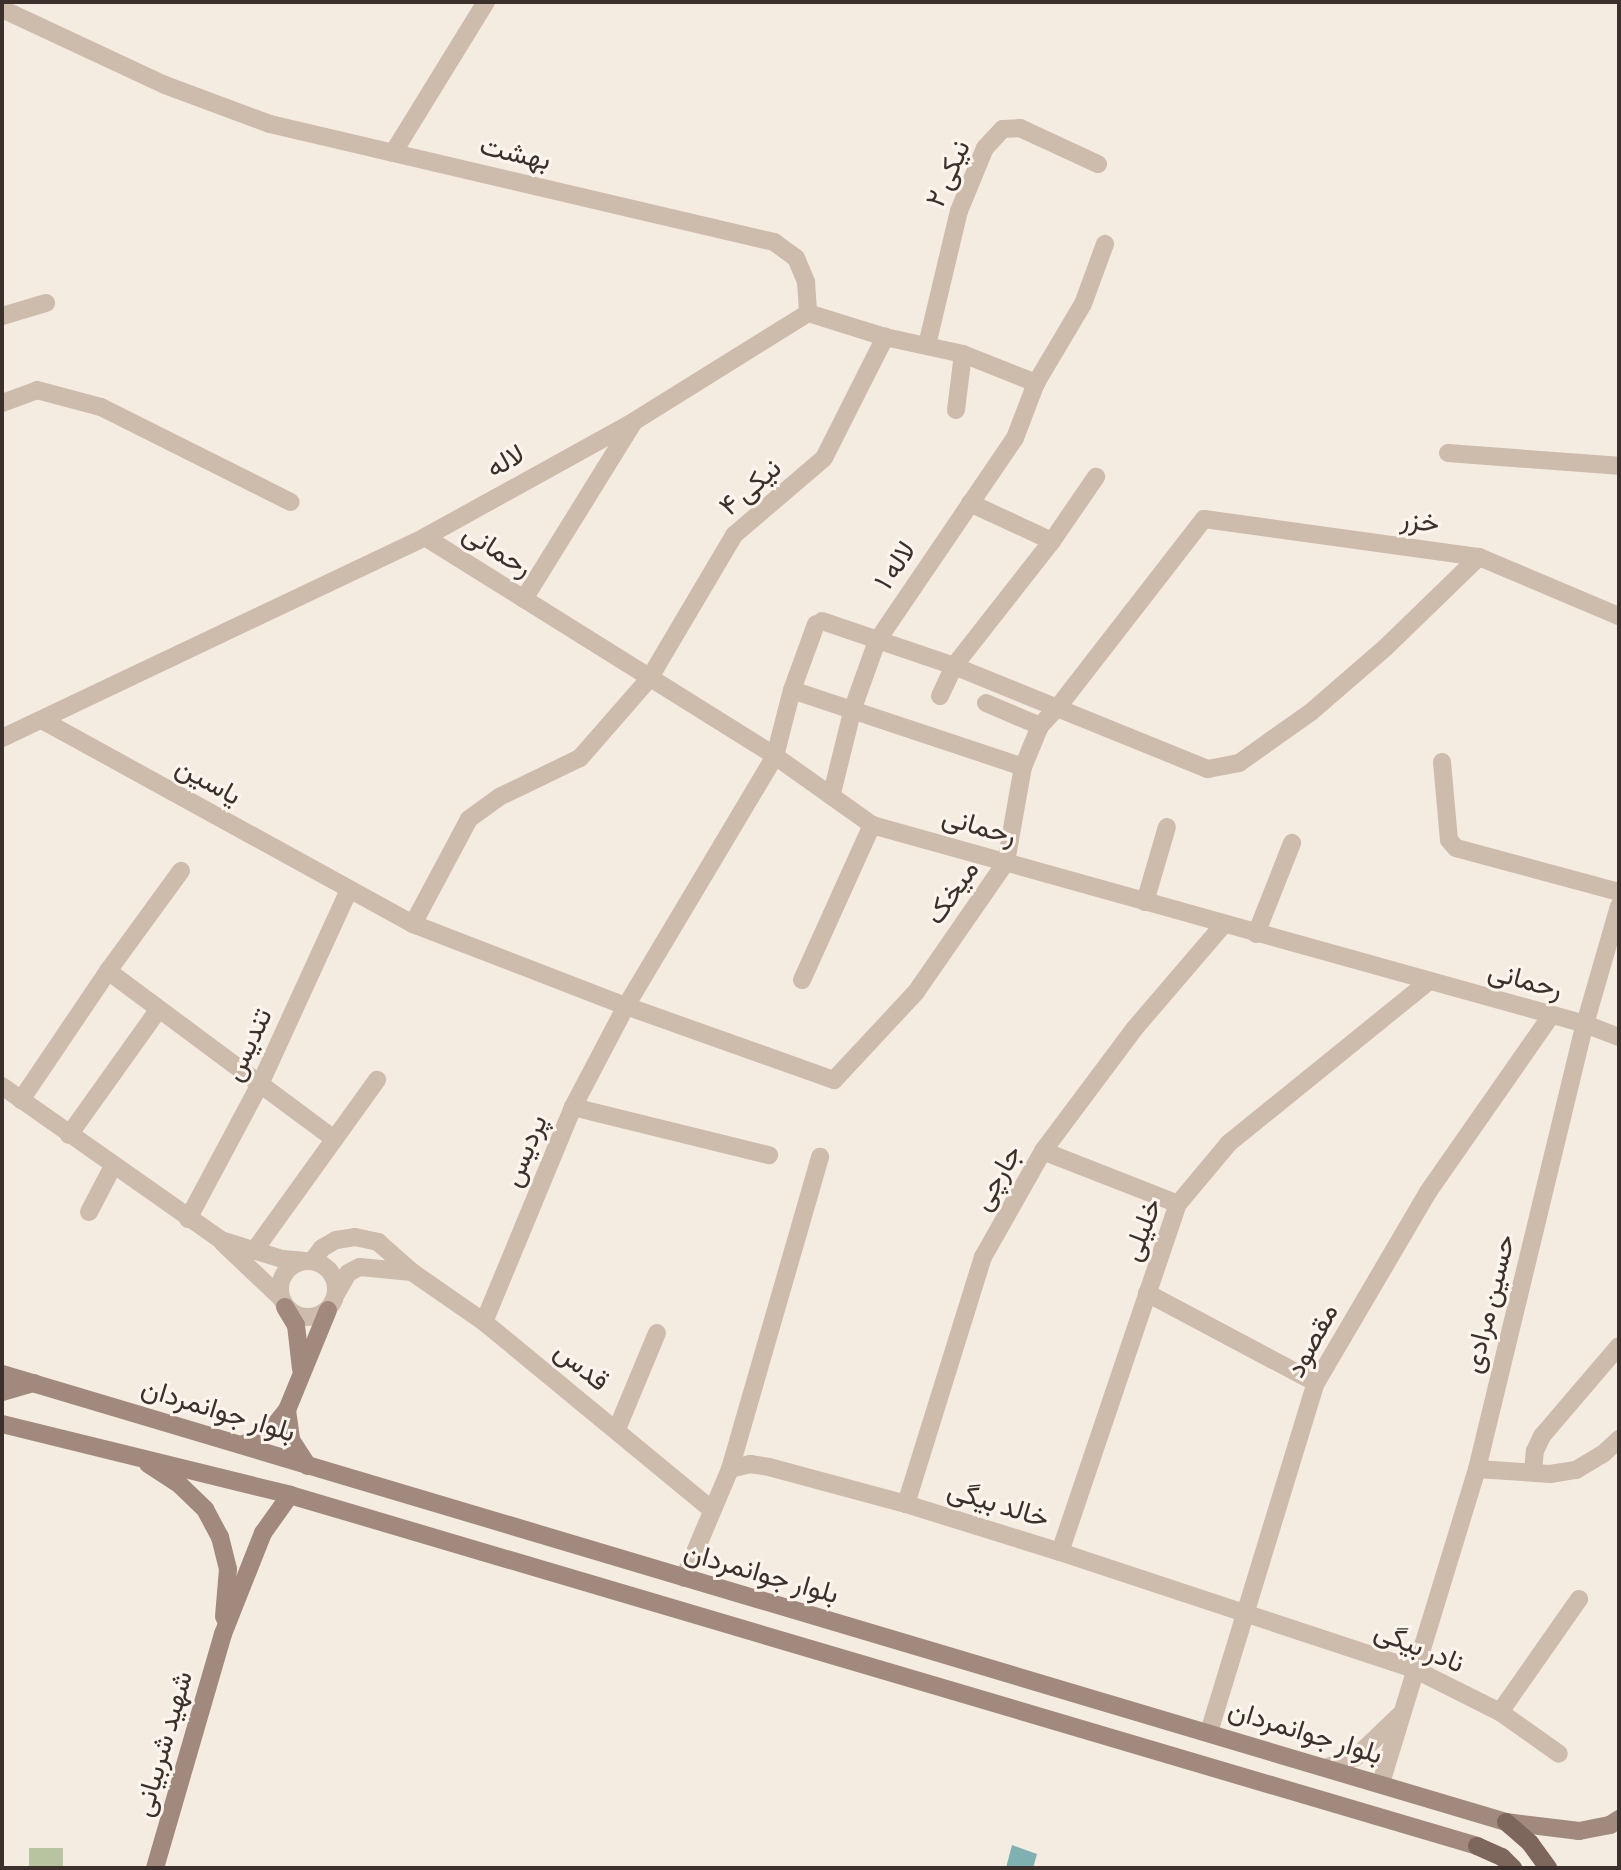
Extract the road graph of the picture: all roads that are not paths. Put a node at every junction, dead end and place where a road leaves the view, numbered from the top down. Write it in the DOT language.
graph roads {
  1 [pos="486,2"];
  2 [pos="2,9"];
  3 [pos="393,153"];
  4 [pos="1098,164"];
  5 [pos="1105,244"];
  6 [pos="46,303"];
  7 [pos="808,313"];
  8 [pos="2,316"];
  9 [pos="886,337"];
  10 [pos="927,345"];
  11 [pos="963,354"];
  12 [pos="1036,383"];
  13 [pos="2,403"];
  14 [pos="957,411"];
  15 [pos="634,422"];
  16 [pos="1448,453"];
  17 [pos="1619,467"];
  18 [pos="1096,477"];
  19 [pos="290,502"];
  20 [pos="970,503"];
  21 [pos="1204,519"];
  22 [pos="425,537"];
  23 [pos="1052,541"];
  24 [pos="1479,557"];
  25 [pos="524,599"];
  26 [pos="1619,616"];
  27 [pos="877,641"];
  28 [pos="954,666"];
  29 [pos="649,679"];
  30 [pos="801,693"];
  31 [pos="940,696"];
  32 [pos="986,703"];
  33 [pos="1058,707"];
  34 [pos="853,708"];
  35 [pos="42,720"];
  36 [pos="1040,726"];
  37 [pos="2,738"];
  38 [pos="775,756"];
  39 [pos="1442,762"];
  40 [pos="1023,767"];
  41 [pos="832,793"];
  42 [pos="873,825"];
  43 [pos="1167,827"];
  44 [pos="1292,843"];
  45 [pos="1006,862"];
  46 [pos="181,871"];
  47 [pos="349,890"];
  48 [pos="1619,892"];
  49 [pos="1145,902"];
  50 [pos="1619,906"];
  51 [pos="412,924"];
  52 [pos="1224,924"];
  53 [pos="1256,934"];
  54 [pos="108,971"];
  55 [pos="802,980"];
  56 [pos="1428,982"];
  57 [pos="626,1006"];
  58 [pos="158,1010"];
  59 [pos="1552,1017"];
  60 [pos="1585,1024"];
  61 [pos="1619,1037"];
  62 [pos="377,1080"];
  63 [pos="834,1080"];
  64 [pos="261,1082"];
  65 [pos="2,1086"];
  66 [pos="21,1100"];
  67 [pos="572,1107"];
  68 [pos="69,1135"];
  69 [pos="334,1139"];
  70 [pos="1043,1151"];
  71 [pos="769,1154"];
  72 [pos="820,1157"];
  73 [pos="113,1166"];
  74 [pos="1178,1204"];
  75 [pos="89,1212"];
  76 [pos="188,1219"];
  77 [pos="221,1240"];
  78 [pos="254,1251"];
  79 [pos="307,1261"];
  80 [pos="412,1272"];
  81 [pos="1147,1293"];
  82 [pos="332,1302"];
  83 [pos="283,1303"];
  84 [pos="484,1322"];
  85 [pos="657,1333"];
  86 [pos="1619,1346"];
  87 [pos="2,1374"];
  88 [pos="302,1376"];
  89 [pos="1316,1382"];
  90 [pos="34,1383"];
  91 [pos="2,1392"];
  92 [pos="2,1410"];
  93 [pos="287,1410"];
  94 [pos="2,1424"];
  95 [pos="21,1429"];
  96 [pos="617,1429"];
  97 [pos="1619,1438"];
  98 [pos="242,1445"];
  99 [pos="135,1456"];
  100 [pos="308,1466"];
  101 [pos="730,1469"];
  102 [pos="1476,1469"];
  103 [pos="1533,1472"];
  104 [pos="290,1495"];
  105 [pos="906,1504"];
  106 [pos="712,1510"];
  107 [pos="1060,1552"];
  108 [pos="684,1578"];
  109 [pos="1579,1600"];
  110 [pos="1247,1614"];
  111 [pos="223,1634"];
  112 [pos="1416,1670"];
  113 [pos="1500,1712"];
  114 [pos="1403,1713"];
  115 [pos="1209,1732"];
  116 [pos="1559,1754"];
  117 [pos="1328,1768"];
  118 [pos="1381,1783"];
  119 [pos="1619,1819"];
  120 [pos="1506,1822"];
  121 [pos="155,1868"];
  122 [pos="1513,1868"];
  123 [pos="1548,1868"];
  1 -- 3 [label="street"];
  2 -- 3 [label="street, بهشت"];
  3 -- 7 [label="street, بهشت"];
  4 -- 10 [label="street, نیکی ۲"];
  5 -- 12 [label="street, لاله ۱"];
  6 -- 8 [label="street"];
  7 -- 9 [label="street"];
  7 -- 15 [label="street, لاله"];
  9 -- 10 [label="street"];
  9 -- 29 [label="street, نیکی ۴"];
  10 -- 11 [label="street"];
  11 -- 12 [label="street"];
  11 -- 14 [label="street"];
  12 -- 20 [label="street, لاله ۱"];
  13 -- 19 [label="street"];
  15 -- 22 [label="street, لاله"];
  15 -- 25 [label="street"];
  16 -- 17 [label="street"];
  18 -- 23 [label="street"];
  20 -- 23 [label="street"];
  20 -- 27 [label="street, لاله ۱"];
  21 -- 24 [label="street, خزر"];
  21 -- 33 [label="street, میخک"];
  22 -- 25 [label="street, رحمانی"];
  22 -- 35 [label="street, لاله"];
  23 -- 28 [label="street"];
  24 -- 26 [label="street, خزر"];
  24 -- 33 [label="street"];
  25 -- 29 [label="street, رحمانی"];
  27 -- 28 [label="street"];
  27 -- 34 [label="street, لاله ۱"];
  27 -- 38 [label="street, پردیس"];
  28 -- 31 [label="street"];
  28 -- 33 [label="street"];
  29 -- 38 [label="street, رحمانی"];
  29 -- 51 [label="street, نیکی ۴"];
  30 -- 34 [label="street"];
  32 -- 36 [label="street"];
  33 -- 36 [label="street, میخک"];
  34 -- 40 [label="street"];
  34 -- 41 [label="street, لاله ۱"];
  35 -- 37 [label="street, لاله"];
  35 -- 47 [label="street, یاسین"];
  36 -- 40 [label="street, میخک"];
  38 -- 41 [label="street, رحمانی"];
  38 -- 57 [label="street, پردیس"];
  39 -- 48 [label="street"];
  40 -- 45 [label="street, میخک"];
  41 -- 42 [label="street, رحمانی"];
  42 -- 45 [label="street, رحمانی"];
  42 -- 55 [label="street"];
  43 -- 49 [label="street"];
  44 -- 53 [label="street"];
  45 -- 49 [label="street, رحمانی"];
  45 -- 63 [label="street, میخک"];
  46 -- 54 [label="street"];
  47 -- 51 [label="street, یاسین"];
  47 -- 64 [label="street, تندیس"];
  49 -- 52 [label="street, رحمانی"];
  50 -- 60 [label="street, حسین مرادی"];
  51 -- 57 [label="street, یاسین"];
  52 -- 53 [label="street, رحمانی"];
  52 -- 70 [label="street, جارچی"];
  53 -- 56 [label="street, رحمانی"];
  54 -- 58 [label="street"];
  54 -- 66 [label="street"];
  56 -- 59 [label="street, رحمانی"];
  56 -- 74 [label="street, خلیلی"];
  57 -- 63 [label="street, یاسین"];
  57 -- 67 [label="street, پردیس"];
  58 -- 64 [label="street"];
  58 -- 68 [label="street"];
  59 -- 60 [label="street, رحمانی"];
  59 -- 89 [label="street, مقصود"];
  60 -- 61 [label="street, رحمانی"];
  60 -- 102 [label="street, حسین مرادی"];
  62 -- 69 [label="street"];
  64 -- 69 [label="street"];
  64 -- 76 [label="street, تندیس"];
  65 -- 66 [label="street"];
  66 -- 68 [label="street"];
  67 -- 71 [label="street"];
  67 -- 84 [label="street, پردیس"];
  68 -- 73 [label="street"];
  69 -- 78 [label="street"];
  70 -- 74 [label="street"];
  70 -- 105 [label="street, جارچی"];
  72 -- 101 [label="street"];
  73 -- 75 [label="street"];
  73 -- 76 [label="street"];
  74 -- 81 [label="street, خلیلی"];
  76 -- 77 [label="street"];
  77 -- 78 [label="street"];
  77 -- 83 [label="street"];
  78 -- 79 [label="street"];
  79 -- 80 [label="street, قدس"];
  79 -- 82 [label="street"];
  79 -- 83 [label="street"];
  80 -- 82 [label="street, قدس"];
  80 -- 84 [label="street, قدس"];
  81 -- 89 [label="street"];
  81 -- 107 [label="street, خلیلی"];
  82 -- 83 [label="street"];
  82 -- 88 [label="main road"];
  83 -- 88 [label="main road"];
  84 -- 96 [label="street, قدس"];
  85 -- 96 [label="street"];
  86 -- 103 [label="street"];
  87 -- 90 [label="main road, بلوار جوانمردان"];
  88 -- 93 [label="main road"];
  89 -- 110 [label="street, مقصود"];
  90 -- 91 [label="main road"];
  90 -- 98 [label="main road, بلوار جوانمردان"];
  92 -- 95 [label="main road"];
  93 -- 98 [label="main road"];
  93 -- 100 [label="main road"];
  94 -- 95 [label="main road, بلوار جوانمردان"];
  95 -- 99 [label="main road, بلوار جوانمردان"];
  96 -- 106 [label="street, قدس"];
  97 -- 103 [label="street"];
  98 -- 100 [label="main road, بلوار جوانمردان"];
  99 -- 104 [label="main road, بلوار جوانمردان"];
  99 -- 111 [label="main road, شهید شربیانی"];
  100 -- 108 [label="main road, بلوار جوانمردان"];
  101 -- 105 [label="street, خالد بیگی"];
  101 -- 106 [label="street"];
  102 -- 103 [label="street"];
  102 -- 112 [label="street, حسین مرادی"];
  104 -- 111 [label="main road, شهید شربیانی"];
  104 -- 122 [label="main road, بلوار جوانمردان"];
  105 -- 107 [label="street, خالد بیگی"];
  106 -- 108 [label="street"];
  107 -- 110 [label="street, خالد بیگی"];
  108 -- 115 [label="main road, بلوار جوانمردان"];
  109 -- 113 [label="street"];
  110 -- 112 [label="street, نادر بیگی"];
  110 -- 115 [label="street, مقصود"];
  111 -- 121 [label="main road, شهید شربیانی"];
  112 -- 113 [label="street, نادر بیگی"];
  112 -- 114 [label="street, حسین مرادی"];
  113 -- 116 [label="street, نادر بیگی"];
  114 -- 117 [label="street, حسین مرادی"];
  114 -- 118 [label="street, حسین مرادی"];
  115 -- 117 [label="main road, بلوار جوانمردان"];
  117 -- 118 [label="main road, بلوار جوانمردان"];
  118 -- 120 [label="main road, بلوار جوانمردان"];
  119 -- 120 [label="main road, بلوار جوانمردان"];
  120 -- 123 [label="main road"];
}
